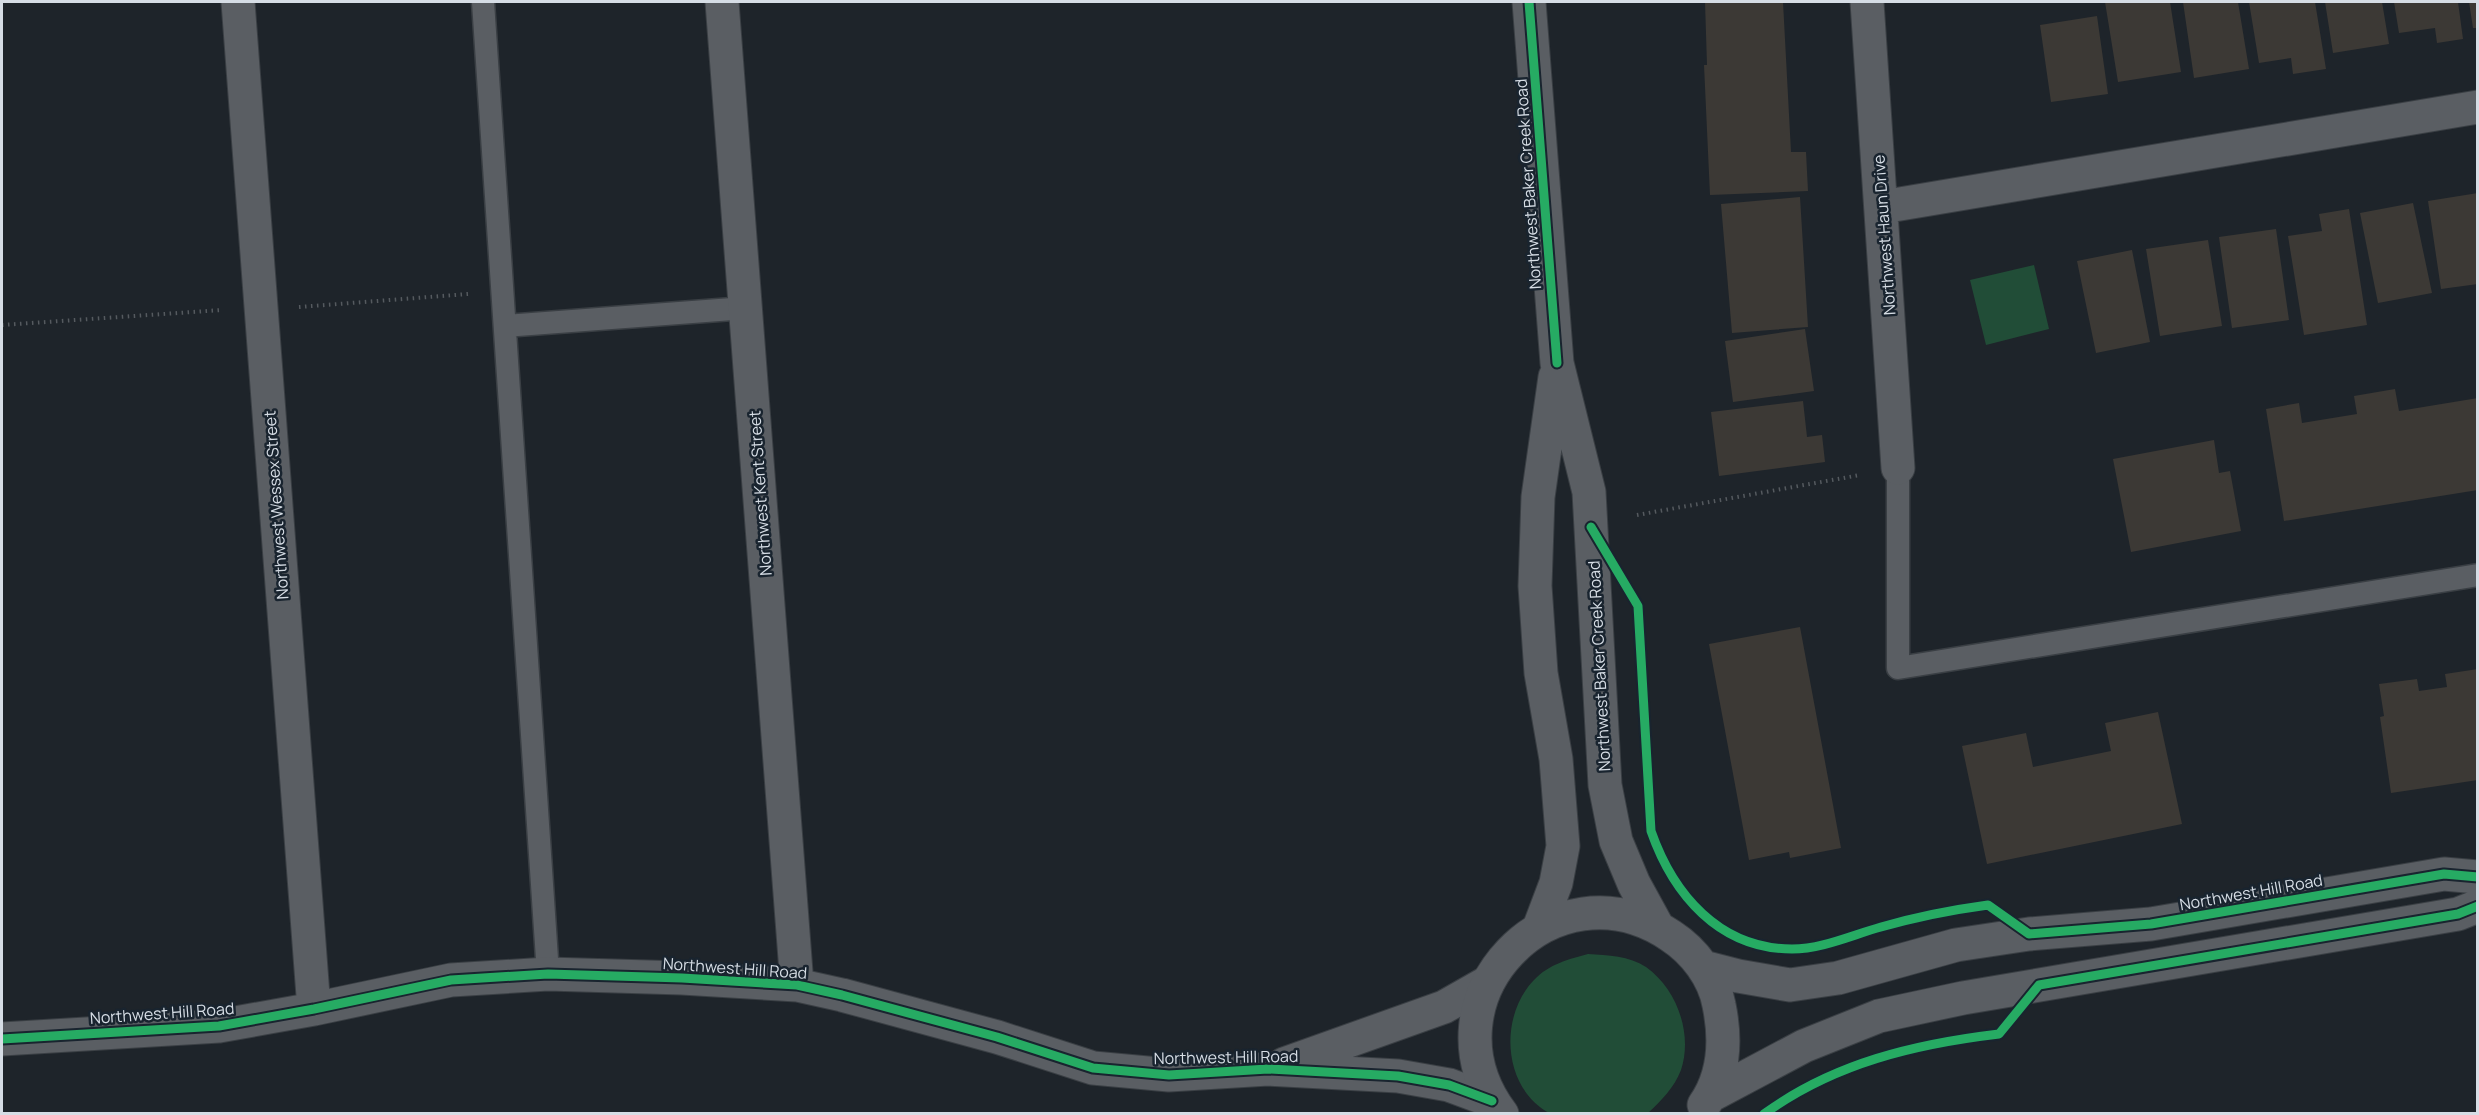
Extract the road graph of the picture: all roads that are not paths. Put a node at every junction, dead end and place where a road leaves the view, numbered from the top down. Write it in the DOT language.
graph roads {
  1 [pos="238,2"];
  2 [pos="483,2"];
  3 [pos="722,2"];
  4 [pos="1529,2"];
  5 [pos="1867,2"];
  6 [pos="2478,107"];
  7 [pos="1882,207"];
  8 [pos="746,308"];
  9 [pos="505,326"];
  10 [pos="1557,363"];
  11 [pos="1884,471"];
  12 [pos="2478,575"];
  13 [pos="2478,877"];
  14 [pos="2478,906"];
  15 [pos="1657,926"];
  16 [pos="1539,928"];
  17 [pos="1703,967"];
  18 [pos="548,974"];
  19 [pos="1488,982"];
  20 [pos="797,985"];
  21 [pos="314,1009"];
  22 [pos="2,1039"];
  23 [pos="1268,1069"];
  24 [pos="1704,1105"];
  25 [pos="1497,1107"];
  1 -- 21 [label="street, Northwest Wessex Street"];
  2 -- 9 [label="lane"];
  3 -- 8 [label="street, Northwest Kent Street"];
  4 -- 10 [label="street, Northwest Baker Creek Road"];
  5 -- 7 [label="street, Northwest Haun Drive"];
  6 -- 7 [label="street"];
  7 -- 11 [label="street, Northwest Haun Drive"];
  8 -- 9 [label="lane"];
  8 -- 20 [label="street, Northwest Kent Street"];
  9 -- 18 [label="lane"];
  10 -- 15 [label="street, Northwest Baker Creek Road"];
  10 -- 16 [label="street, Northwest Baker Creek Road"];
  11 -- 12 [label="lane"];
  13 -- 17 [label="street, Northwest Hill Road"];
  14 -- 24 [label="street"];
  15 -- 16 [label="street"];
  15 -- 17 [label="street"];
  16 -- 19 [label="street"];
  17 -- 24 [label="street"];
  18 -- 20 [label="street, Northwest Hill Road"];
  18 -- 21 [label="street, Northwest Hill Road"];
  19 -- 23 [label="street, Northwest Hill Road"];
  19 -- 25 [label="street"];
  20 -- 23 [label="street, Northwest Hill Road"];
  21 -- 22 [label="street, Northwest Hill Road"];
  23 -- 25 [label="street, Northwest Hill Road"];
}
